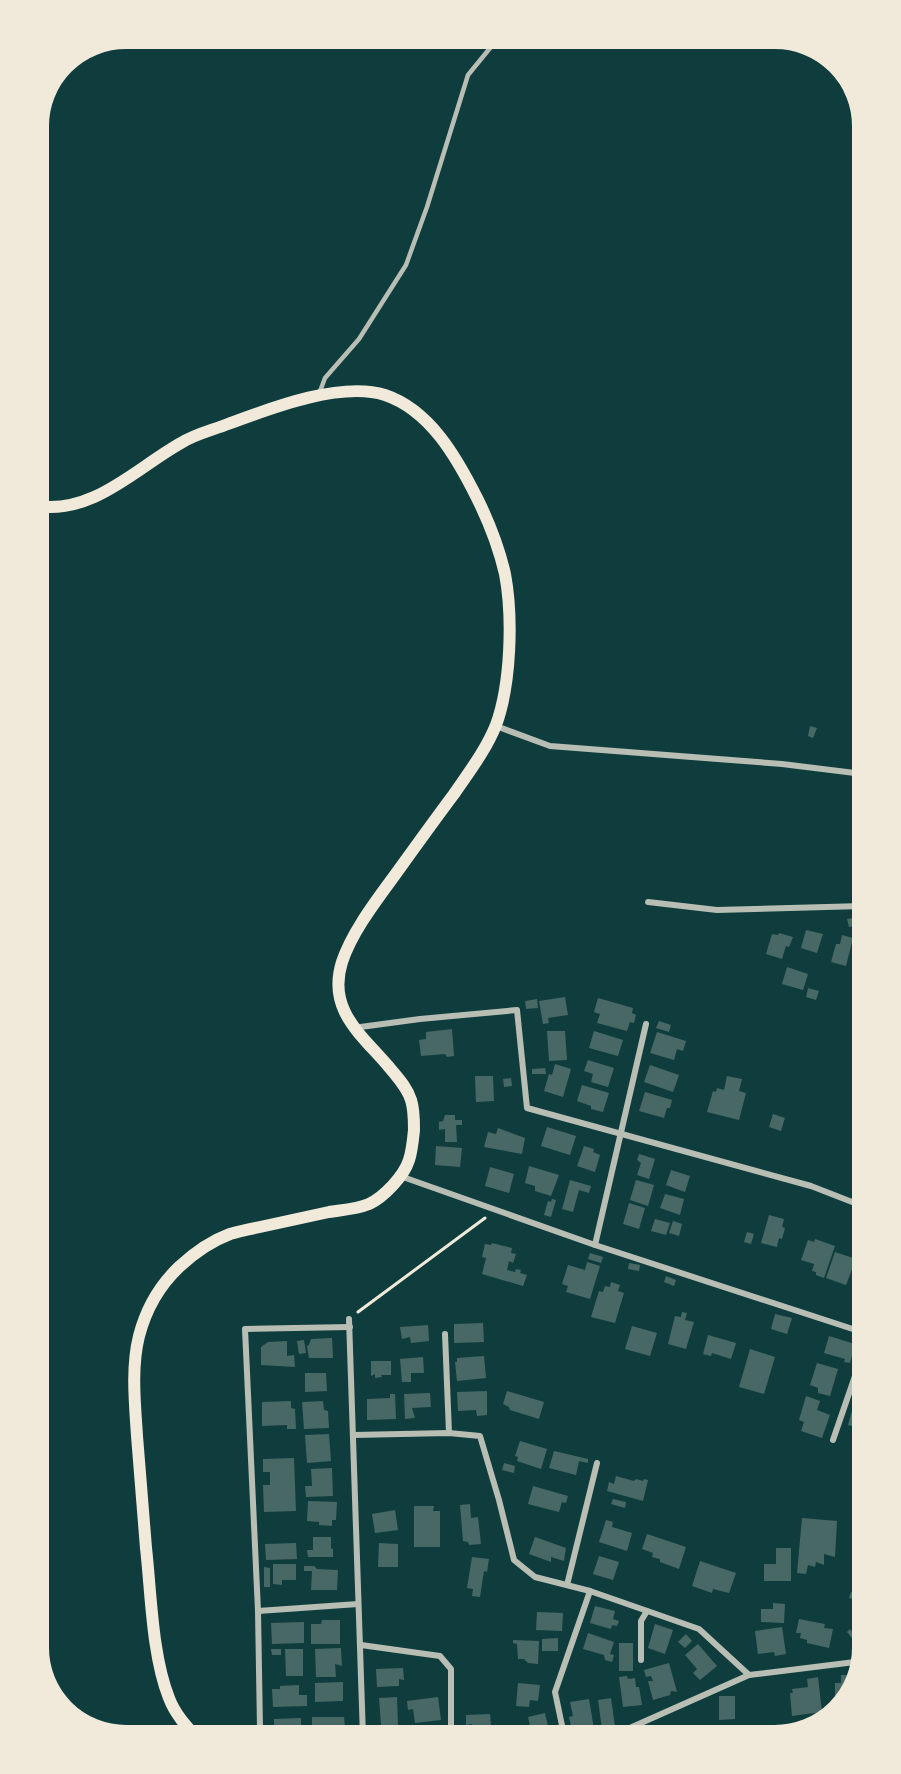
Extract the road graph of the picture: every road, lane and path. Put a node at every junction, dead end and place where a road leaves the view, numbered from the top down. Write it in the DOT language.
graph roads {
  1 [pos="493,45"];
  2 [pos="318,396"];
  3 [pos="45,507"];
  4 [pos="495,726"];
  5 [pos="856,773"];
  6 [pos="648,902"];
  7 [pos="856,906"];
  8 [pos="646,1024"];
  9 [pos="353,1028"];
  10 [pos="621,1133"];
  11 [pos="399,1176"];
  12 [pos="856,1204"];
  13 [pos="496,1210"];
  14 [pos="595,1245"];
  15 [pos="349,1319"];
  16 [pos="350,1327"];
  17 [pos="856,1330"];
  18 [pos="445,1334"];
  19 [pos="856,1373"];
  20 [pos="449,1433"];
  21 [pos="354,1435"];
  22 [pos="833,1440"];
  23 [pos="597,1463"];
  24 [pos="567,1585"];
  25 [pos="590,1591"];
  26 [pos="358,1604"];
  27 [pos="258,1611"];
  28 [pos="647,1611"];
  29 [pos="360,1645"];
  30 [pos="641,1660"];
  31 [pos="854,1662"];
  32 [pos="749,1675"];
  33 [pos="189,1729"];
  34 [pos="260,1729"];
  35 [pos="363,1729"];
  36 [pos="452,1729"];
  37 [pos="563,1729"];
  38 [pos="628,1729"];
  1 -- 2 [label="lane"];
  2 -- 3 [label="main road"];
  2 -- 4 [label="main road"];
  4 -- 5 [label="street"];
  4 -- 9 [label="main road"];
  6 -- 7 [label="street"];
  8 -- 10 [label="street"];
  9 -- 10 [label="street"];
  9 -- 11 [label="main road"];
  10 -- 12 [label="street"];
  10 -- 14 [label="street"];
  11 -- 13 [label="street"];
  11 -- 33 [label="main road"];
  13 -- 14 [label="street"];
  13 -- 15 [label="path"];
  14 -- 17 [label="street"];
  15 -- 16 [label="street"];
  16 -- 21 [label="street"];
  16 -- 27 [label="street"];
  18 -- 20 [label="street"];
  19 -- 22 [label="street"];
  20 -- 21 [label="street"];
  20 -- 24 [label="street"];
  21 -- 26 [label="street"];
  23 -- 24 [label="street"];
  24 -- 25 [label="street"];
  25 -- 28 [label="street"];
  25 -- 37 [label="street"];
  26 -- 27 [label="street"];
  26 -- 29 [label="street"];
  27 -- 34 [label="street"];
  28 -- 30 [label="street"];
  28 -- 32 [label="street"];
  29 -- 35 [label="street"];
  29 -- 36 [label="street"];
  31 -- 32 [label="street"];
  32 -- 38 [label="street"];
}
